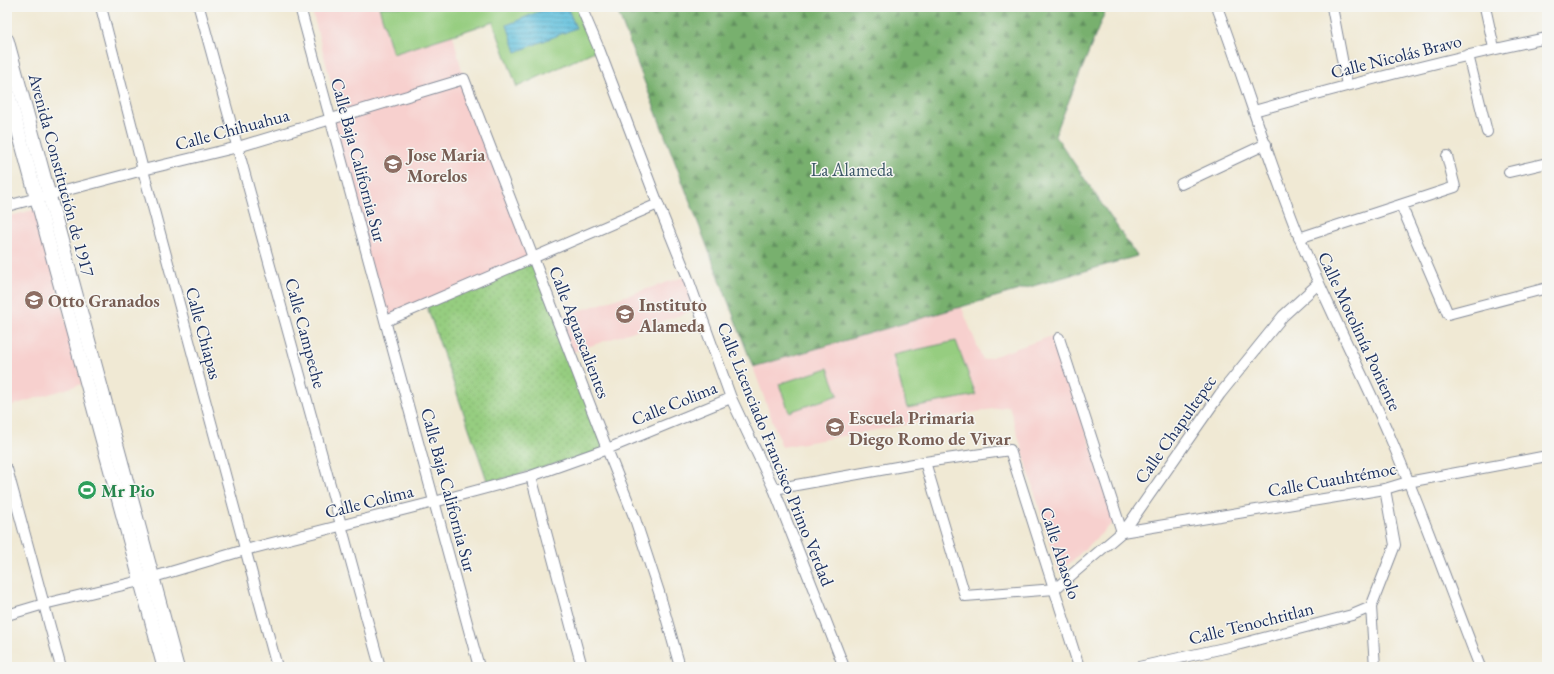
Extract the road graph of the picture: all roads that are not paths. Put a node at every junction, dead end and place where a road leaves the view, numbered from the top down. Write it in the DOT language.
graph roads {
  1 [pos="100,7"];
  2 [pos="199,7"];
  3 [pos="300,7"];
  4 [pos="582,7"];
  5 [pos="1217,7"];
  6 [pos="1332,7"];
  7 [pos="1485,7"];
  8 [pos="1547,38"];
  9 [pos="7,40"];
  10 [pos="1494,48"];
  11 [pos="1468,55"];
  12 [pos="464,79"];
  13 [pos="1347,85"];
  14 [pos="7,89"];
  15 [pos="1254,111"];
  16 [pos="330,119"];
  17 [pos="1487,132"];
  18 [pos="1266,144"];
  19 [pos="238,147"];
  20 [pos="1447,156"];
  21 [pos="1547,163"];
  22 [pos="143,170"];
  23 [pos="1509,172"];
  24 [pos="1181,184"];
  25 [pos="43,196"];
  26 [pos="658,204"];
  27 [pos="1401,205"];
  28 [pos="7,206"];
  29 [pos="1299,238"];
  30 [pos="534,258"];
  31 [pos="1318,284"];
  32 [pos="1547,288"];
  33 [pos="386,321"];
  34 [pos="1059,338"];
  35 [pos="731,398"];
  36 [pos="607,449"];
  37 [pos="1547,456"];
  38 [pos="925,462"];
  39 [pos="7,469"];
  40 [pos="531,476"];
  41 [pos="1408,482"];
  42 [pos="774,489"];
  43 [pos="1385,489"];
  44 [pos="434,502"];
  45 [pos="340,526"];
  46 [pos="1122,532"];
  47 [pos="246,550"];
  48 [pos="146,579"];
  49 [pos="1056,589"];
  50 [pos="44,604"];
  51 [pos="1370,608"];
  52 [pos="7,616"];
  53 [pos="61,667"];
  54 [pos="164,667"];
  55 [pos="177,667"];
  56 [pos="277,667"];
  57 [pos="380,667"];
  58 [pos="479,667"];
  59 [pos="582,667"];
  60 [pos="680,667"];
  61 [pos="844,667"];
  62 [pos="1079,667"];
  63 [pos="1139,667"];
  64 [pos="1375,667"];
  65 [pos="1480,667"];
  1 -- 22 [label="street, Calle Chiapas"];
  2 -- 19 [label="street, Calle Campeche"];
  3 -- 16 [label="street, Calle Baja California Sur"];
  4 -- 26 [label="street, Calle Licenciado Francisco Primo Verdad"];
  5 -- 15 [label="street, Calle Motolinía Poniente"];
  6 -- 13 [label="street"];
  7 -- 10 [label="street"];
  8 -- 10 [label="street, Calle Nicolás Bravo"];
  9 -- 25 [label="street, Avenida Constitución de 1917"];
  10 -- 11 [label="street, Calle Nicolás Bravo"];
  11 -- 13 [label="street, Calle Nicolás Bravo"];
  11 -- 17 [label="street"];
  12 -- 16 [label="street, Calle Chihuahua"];
  12 -- 30 [label="street, Calle Aguascalientes"];
  13 -- 15 [label="street, Calle Nicolás Bravo"];
  14 -- 25 [label="street, Avenida Constitución de 1917"];
  15 -- 18 [label="street, Calle Motolinía Poniente"];
  16 -- 19 [label="street, Calle Chihuahua"];
  16 -- 33 [label="street, Calle Baja California Sur"];
  18 -- 24 [label="street"];
  18 -- 29 [label="street, Calle Motolinía Poniente"];
  19 -- 22 [label="street, Calle Chihuahua"];
  19 -- 45 [label="street, Calle Campeche"];
  20 -- 27 [label="street"];
  21 -- 23 [label="street"];
  22 -- 25 [label="street, Calle Chihuahua"];
  22 -- 47 [label="street, Calle Chiapas"];
  25 -- 28 [label="street, Calle Chihuahua"];
  25 -- 48 [label="street, Avenida Constitución de 1917"];
  26 -- 30 [label="street"];
  26 -- 35 [label="street, Calle Licenciado Francisco Primo Verdad"];
  27 -- 29 [label="street"];
  27 -- 32 [label="street"];
  29 -- 31 [label="street, Calle Motolinía Poniente"];
  30 -- 33 [label="street"];
  30 -- 36 [label="street, Calle Aguascalientes"];
  31 -- 41 [label="street, Calle Motolinía Poniente"];
  31 -- 46 [label="street, Calle Chapultepec"];
  33 -- 44 [label="street, Calle Baja California Sur"];
  34 -- 46 [label="street"];
  35 -- 36 [label="street, Calle Colima"];
  35 -- 42 [label="street, Calle Licenciado Francisco Primo Verdad"];
  36 -- 40 [label="street, Calle Colima"];
  36 -- 60 [label="street, Calle Aguascalientes"];
  37 -- 41 [label="street, Calle Cuauhtémoc"];
  38 -- 42 [label="street"];
  38 -- 49 [label="street"];
  38 -- 49 [label="street, Calle Abasolo"];
  39 -- 50 [label="street"];
  40 -- 44 [label="street, Calle Colima"];
  40 -- 59 [label="street"];
  41 -- 43 [label="street, Calle Cuauhtémoc"];
  41 -- 65 [label="street, Calle Motolinía Poniente"];
  42 -- 61 [label="street, Calle Licenciado Francisco Primo Verdad"];
  43 -- 46 [label="street, Calle Cuauhtémoc"];
  43 -- 51 [label="street"];
  44 -- 45 [label="street, Calle Colima"];
  44 -- 58 [label="street, Calle Baja California Sur"];
  45 -- 47 [label="street, Calle Colima"];
  45 -- 57 [label="street, Calle Campeche"];
  46 -- 49 [label="street, Calle Chapultepec"];
  47 -- 48 [label="street, Calle Colima"];
  47 -- 56 [label="street, Calle Chiapas"];
  48 -- 50 [label="street, Calle Colima"];
  48 -- 54 [label="street, Avenida Constitución de 1917"];
  48 -- 55 [label="street, Avenida Constitución de 1917"];
  49 -- 62 [label="street, Calle Abasolo"];
  50 -- 52 [label="street, Calle Colima"];
  50 -- 53 [label="street"];
  51 -- 63 [label="street, Calle Tenochtitlan"];
  51 -- 64 [label="street"];
}
